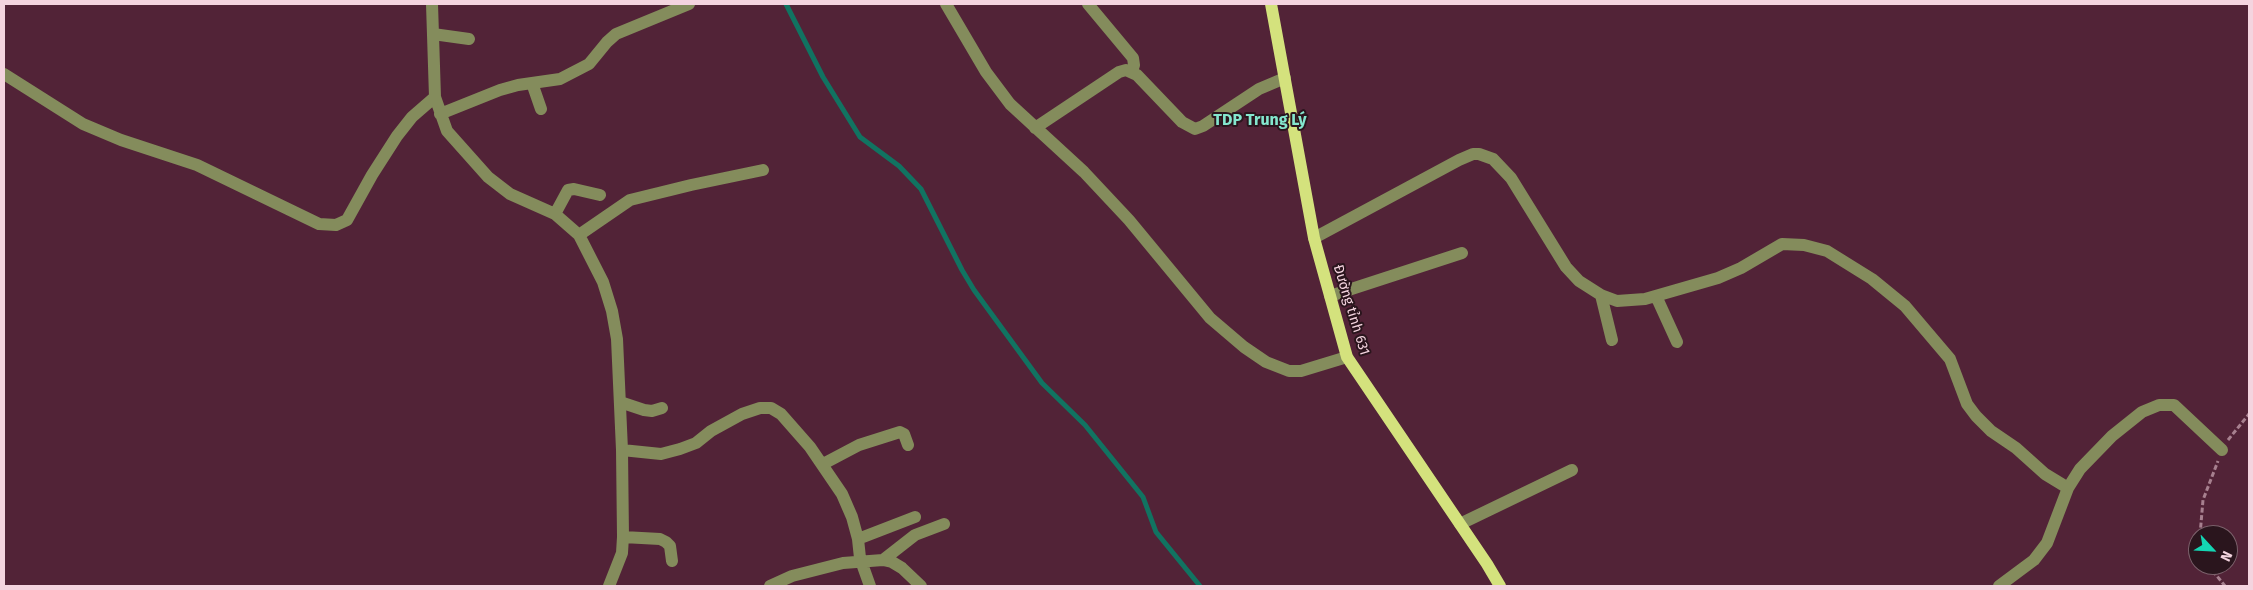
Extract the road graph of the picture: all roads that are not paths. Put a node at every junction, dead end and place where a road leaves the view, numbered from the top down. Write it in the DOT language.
graph roads {
  1 [pos="432,4"];
  2 [pos="689,4"];
  3 [pos="946,4"];
  4 [pos="1088,4"];
  5 [pos="1271,4"];
  6 [pos="433,34"];
  7 [pos="469,39"];
  8 [pos="1132,71"];
  9 [pos="4,74"];
  10 [pos="1285,78"];
  11 [pos="532,83"];
  12 [pos="435,97"];
  13 [pos="541,110"];
  14 [pos="440,114"];
  15 [pos="1035,128"];
  16 [pos="763,170"];
  17 [pos="600,195"];
  18 [pos="555,214"];
  19 [pos="579,235"];
  20 [pos="1314,238"];
  21 [pos="1462,253"];
  22 [pos="1600,295"];
  23 [pos="1330,296"];
  24 [pos="1656,296"];
  25 [pos="1612,340"];
  26 [pos="1677,342"];
  27 [pos="1347,357"];
  28 [pos="620,402"];
  29 [pos="662,408"];
  30 [pos="908,445"];
  31 [pos="622,450"];
  32 [pos="2222,450"];
  33 [pos="823,464"];
  34 [pos="1572,470"];
  35 [pos="2068,488"];
  36 [pos="916,518"];
  37 [pos="944,524"];
  38 [pos="1460,524"];
  39 [pos="623,537"];
  40 [pos="858,539"];
  41 [pos="883,560"];
  42 [pos="672,562"];
  43 [pos="862,562"];
  44 [pos="609,586"];
  45 [pos="770,586"];
  46 [pos="870,586"];
  47 [pos="921,586"];
  48 [pos="1500,586"];
  49 [pos="1999,586"];
  1 -- 6 [label="street"];
  2 -- 11 [label="street"];
  3 -- 15 [label="street"];
  4 -- 8 [label="street"];
  5 -- 10 [label="main road, Đường tỉnh 631"];
  6 -- 7 [label="street"];
  6 -- 12 [label="street"];
  8 -- 10 [label="street"];
  8 -- 15 [label="street"];
  9 -- 12 [label="street"];
  10 -- 20 [label="main road, Đường tỉnh 631"];
  11 -- 13 [label="street"];
  11 -- 14 [label="street"];
  12 -- 14 [label="street"];
  14 -- 18 [label="street"];
  15 -- 27 [label="street"];
  16 -- 19 [label="street"];
  17 -- 18 [label="street"];
  18 -- 19 [label="street"];
  19 -- 28 [label="street"];
  20 -- 22 [label="street"];
  20 -- 23 [label="main road, Đường tỉnh 631"];
  21 -- 23 [label="street"];
  22 -- 24 [label="street"];
  22 -- 25 [label="street"];
  23 -- 27 [label="main road, Đường tỉnh 631"];
  24 -- 26 [label="street"];
  24 -- 35 [label="street"];
  27 -- 38 [label="main road, Đường tỉnh 631"];
  28 -- 29 [label="street"];
  28 -- 31 [label="street"];
  30 -- 33 [label="street"];
  31 -- 33 [label="street"];
  31 -- 39 [label="street"];
  32 -- 35 [label="street"];
  33 -- 40 [label="street"];
  34 -- 38 [label="street"];
  35 -- 49 [label="street"];
  36 -- 40 [label="street"];
  37 -- 41 [label="street"];
  38 -- 48 [label="main road, Đường tỉnh 631"];
  39 -- 42 [label="street"];
  39 -- 44 [label="street"];
  40 -- 43 [label="street"];
  41 -- 43 [label="street"];
  41 -- 47 [label="street"];
  43 -- 45 [label="street"];
  43 -- 46 [label="street"];
}
